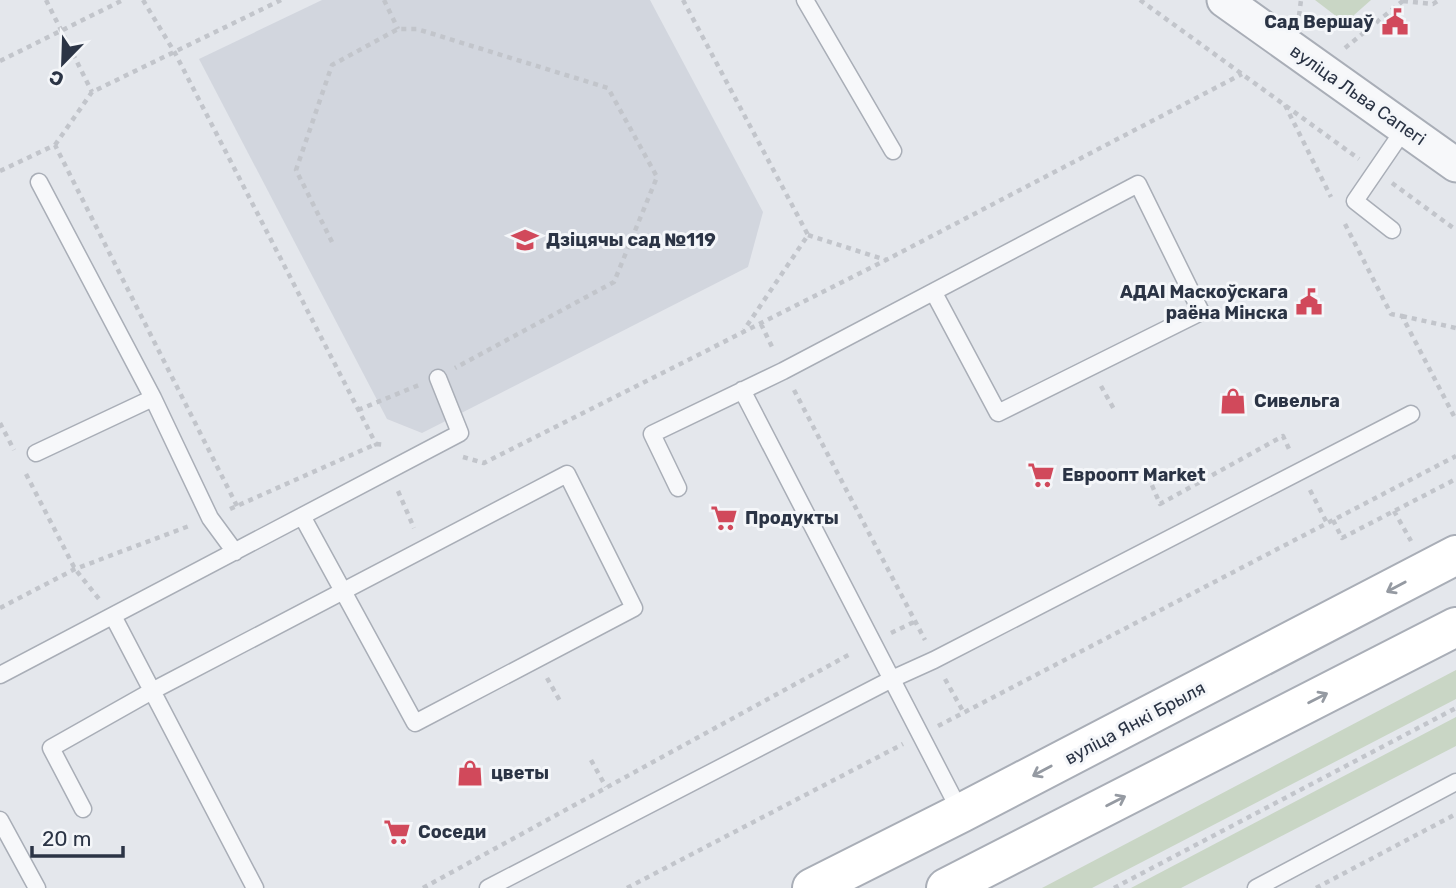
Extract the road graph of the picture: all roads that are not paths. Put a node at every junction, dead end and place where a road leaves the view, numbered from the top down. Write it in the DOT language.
graph roads {
  1 [pos="805,0"];
  2 [pos="1224,0"];
  3 [pos="1405,128"];
  4 [pos="893,151"];
  5 [pos="1456,165"];
  6 [pos="39,182"];
  7 [pos="1392,230"];
  8 [pos="934,293"];
  9 [pos="438,378"];
  10 [pos="742,390"];
  11 [pos="153,398"];
  12 [pos="1411,415"];
  13 [pos="36,453"];
  14 [pos="678,488"];
  15 [pos="302,516"];
  16 [pos="235,552"];
  17 [pos="1456,555"];
  18 [pos="343,593"];
  19 [pos="113,616"];
  20 [pos="1456,627"];
  21 [pos="0,675"];
  22 [pos="891,679"];
  23 [pos="152,691"];
  24 [pos="1456,782"];
  25 [pos="83,809"];
  26 [pos="961,813"];
  27 [pos="0,820"];
  28 [pos="987,879"];
  29 [pos="37,888"];
  30 [pos="255,888"];
  31 [pos="488,888"];
  32 [pos="812,888"];
  33 [pos="946,888"];
  34 [pos="1256,888"];
  1 -- 4 [label="lane"];
  2 -- 3 [label="street, вуліца Льва Сапегі"];
  3 -- 5 [label="street, вуліца Льва Сапегі"];
  3 -- 7 [label="lane"];
  6 -- 11 [label="lane"];
  8 -- 8 [label="lane"];
  8 -- 10 [label="lane"];
  9 -- 15 [label="lane"];
  10 -- 14 [label="lane"];
  10 -- 22 [label="lane"];
  11 -- 13 [label="lane"];
  11 -- 16 [label="lane"];
  12 -- 22 [label="lane"];
  15 -- 16 [label="lane"];
  15 -- 18 [label="lane"];
  16 -- 19 [label="lane"];
  17 -- 26 [label="main road, вуліца Янкі Брыля, one-way"];
  18 -- 18 [label="lane"];
  18 -- 23 [label="lane"];
  19 -- 21 [label="lane"];
  19 -- 23 [label="lane"];
  28 -- 20 [label="main road, one-way"];
  22 -- 26 [label="lane"];
  22 -- 31 [label="lane"];
  23 -- 25 [label="lane"];
  23 -- 30 [label="lane"];
  24 -- 34 [label="lane"];
  26 -- 32 [label="main road, вуліца Янкі Брыля"];
  27 -- 29 [label="lane"];
  28 -- 33 [label="main road"];
}
